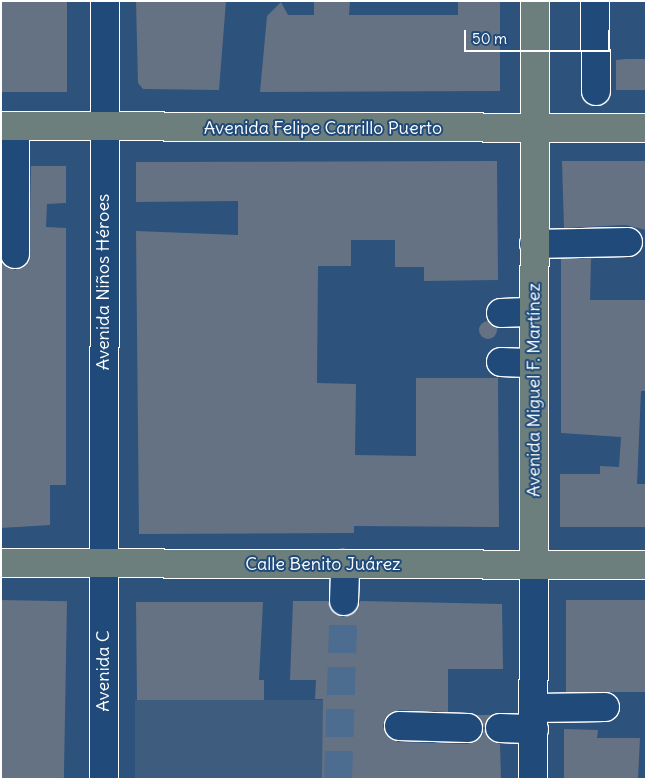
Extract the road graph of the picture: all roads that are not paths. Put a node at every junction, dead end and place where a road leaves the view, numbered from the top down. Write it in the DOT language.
graph roads {
  1 [pos="105,1"];
  2 [pos="535,1"];
  3 [pos="595,1"];
  4 [pos="596,91"];
  5 [pos="7,126"];
  6 [pos="103,126"];
  7 [pos="534,128"];
  8 [pos="646,128"];
  9 [pos="4,186"];
  10 [pos="628,242"];
  11 [pos="534,244"];
  12 [pos="15,254"];
  13 [pos="534,312"];
  14 [pos="501,313"];
  15 [pos="501,362"];
  16 [pos="534,363"];
  17 [pos="102,562"];
  18 [pos="1,563"];
  19 [pos="345,564"];
  20 [pos="534,565"];
  21 [pos="646,565"];
  22 [pos="344,601"];
  23 [pos="605,707"];
  24 [pos="534,718"];
  25 [pos="399,726"];
  26 [pos="468,728"];
  27 [pos="500,728"];
  28 [pos="104,779"];
  29 [pos="533,779"];
  1 -- 6 [label="street, Avenida Niños Héroes"];
  2 -- 7 [label="main road, Avenida Miguel F. Martínez"];
  3 -- 4 [label="street"];
  5 -- 6 [label="main road, Avenida Felipe Carrillo Puerto"];
  5 -- 9 [label="street"];
  5 -- 12 [label="street"];
  6 -- 7 [label="main road, Avenida Felipe Carrillo Puerto"];
  6 -- 17 [label="street, Avenida Niños Héroes"];
  7 -- 8 [label="main road, Avenida Felipe Carrillo Puerto"];
  7 -- 11 [label="main road, Avenida Miguel F. Martínez"];
  10 -- 11 [label="street"];
  11 -- 13 [label="main road, Avenida Miguel F. Martínez"];
  13 -- 14 [label="street"];
  13 -- 16 [label="main road, Avenida Miguel F. Martínez"];
  15 -- 16 [label="street"];
  16 -- 20 [label="main road, Avenida Miguel F. Martínez"];
  17 -- 18 [label="main road, Calle Benito Juárez"];
  17 -- 19 [label="main road, Calle Benito Juárez"];
  17 -- 28 [label="street, Avenida C"];
  19 -- 20 [label="main road, Calle Benito Juárez"];
  19 -- 22 [label="street"];
  20 -- 21 [label="main road, Calle Benito Juárez"];
  20 -- 24 [label="street, Avenida Miguel F. Martínez"];
  23 -- 24 [label="street"];
  24 -- 27 [label="street"];
  24 -- 29 [label="street, Avenida Miguel F. Martínez"];
  25 -- 26 [label="street"];
}
